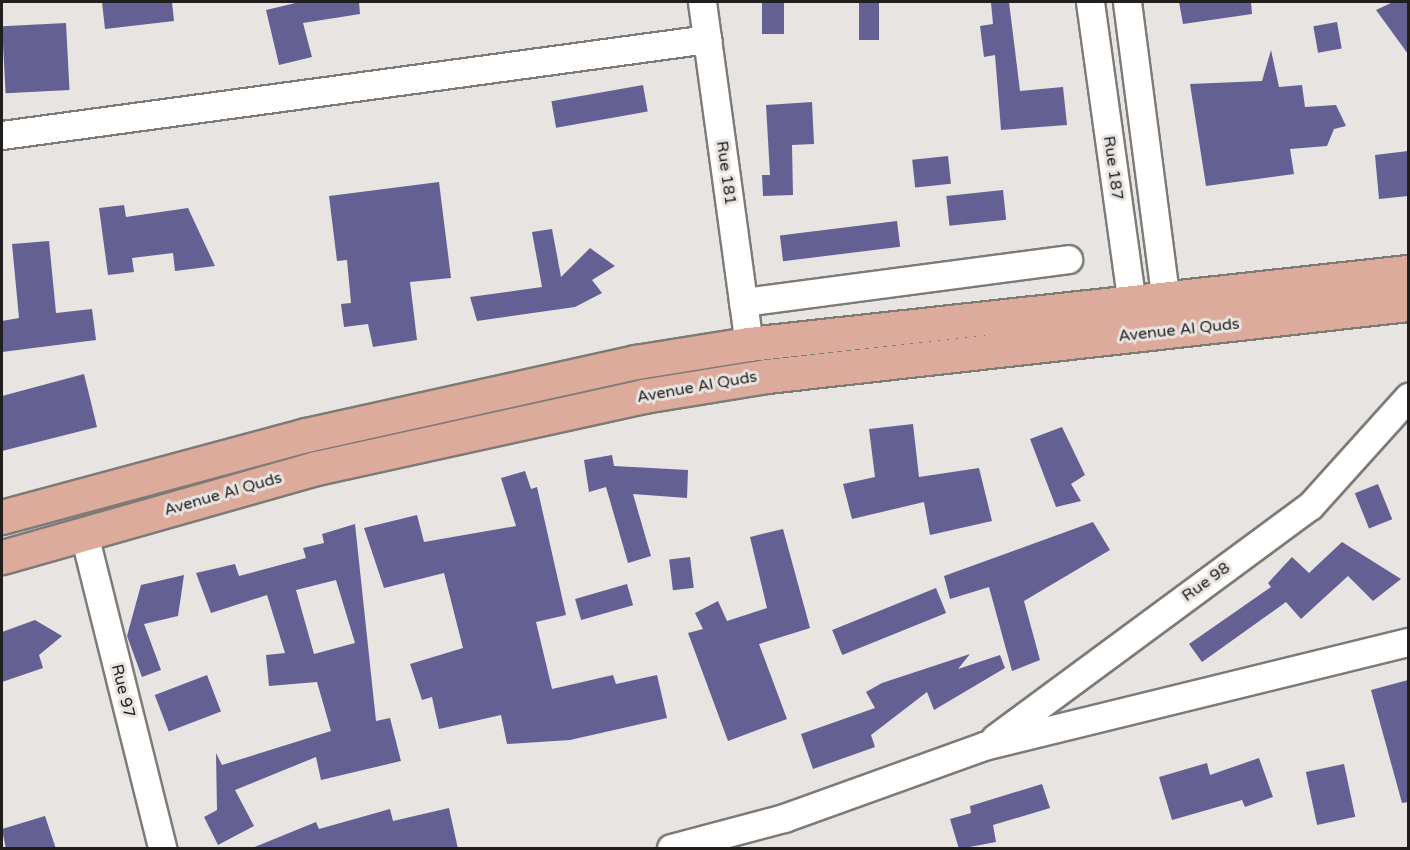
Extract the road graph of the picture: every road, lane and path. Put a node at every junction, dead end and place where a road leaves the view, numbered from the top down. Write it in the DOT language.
graph roads {
  1 [pos="702,2"];
  2 [pos="1090,2"];
  3 [pos="1127,2"];
  4 [pos="707,39"];
  5 [pos="2,135"];
  6 [pos="1068,259"];
  7 [pos="1408,272"];
  8 [pos="1165,295"];
  9 [pos="1132,299"];
  10 [pos="743,302"];
  11 [pos="1408,304"];
  12 [pos="1170,331"];
  13 [pos="1135,335"];
  14 [pos="749,344"];
  15 [pos="1408,397"];
  16 [pos="2,517"];
  17 [pos="84,534"];
  18 [pos="2,557"];
  19 [pos="1408,642"];
  20 [pos="984,746"];
  21 [pos="162,849"];
  22 [pos="671,849"];
  1 -- 4 [label="street, Rue 181"];
  2 -- 9 [label="street, Rue 187"];
  3 -- 8 [label="street"];
  4 -- 5 [label="street"];
  4 -- 10 [label="street, Rue 181"];
  6 -- 10 [label="street"];
  7 -- 8 [label="main road, Avenue Al Quds"];
  8 -- 9 [label="main road, Avenue Al Quds"];
  8 -- 12 [label="street"];
  9 -- 13 [label="street, Rue 187"];
  9 -- 14 [label="main road, Avenue Al Quds"];
  10 -- 14 [label="street, Rue 181"];
  11 -- 12 [label="main road, Avenue Al Quds"];
  12 -- 13 [label="main road, Avenue Al Quds"];
  13 -- 17 [label="main road, Avenue Al Quds"];
  14 -- 16 [label="main road, Avenue Al Quds"];
  15 -- 20 [label="street, Rue 98"];
  17 -- 18 [label="main road, Avenue Al Quds"];
  17 -- 21 [label="street, Rue 97"];
  19 -- 20 [label="street"];
  20 -- 22 [label="street"];
}
